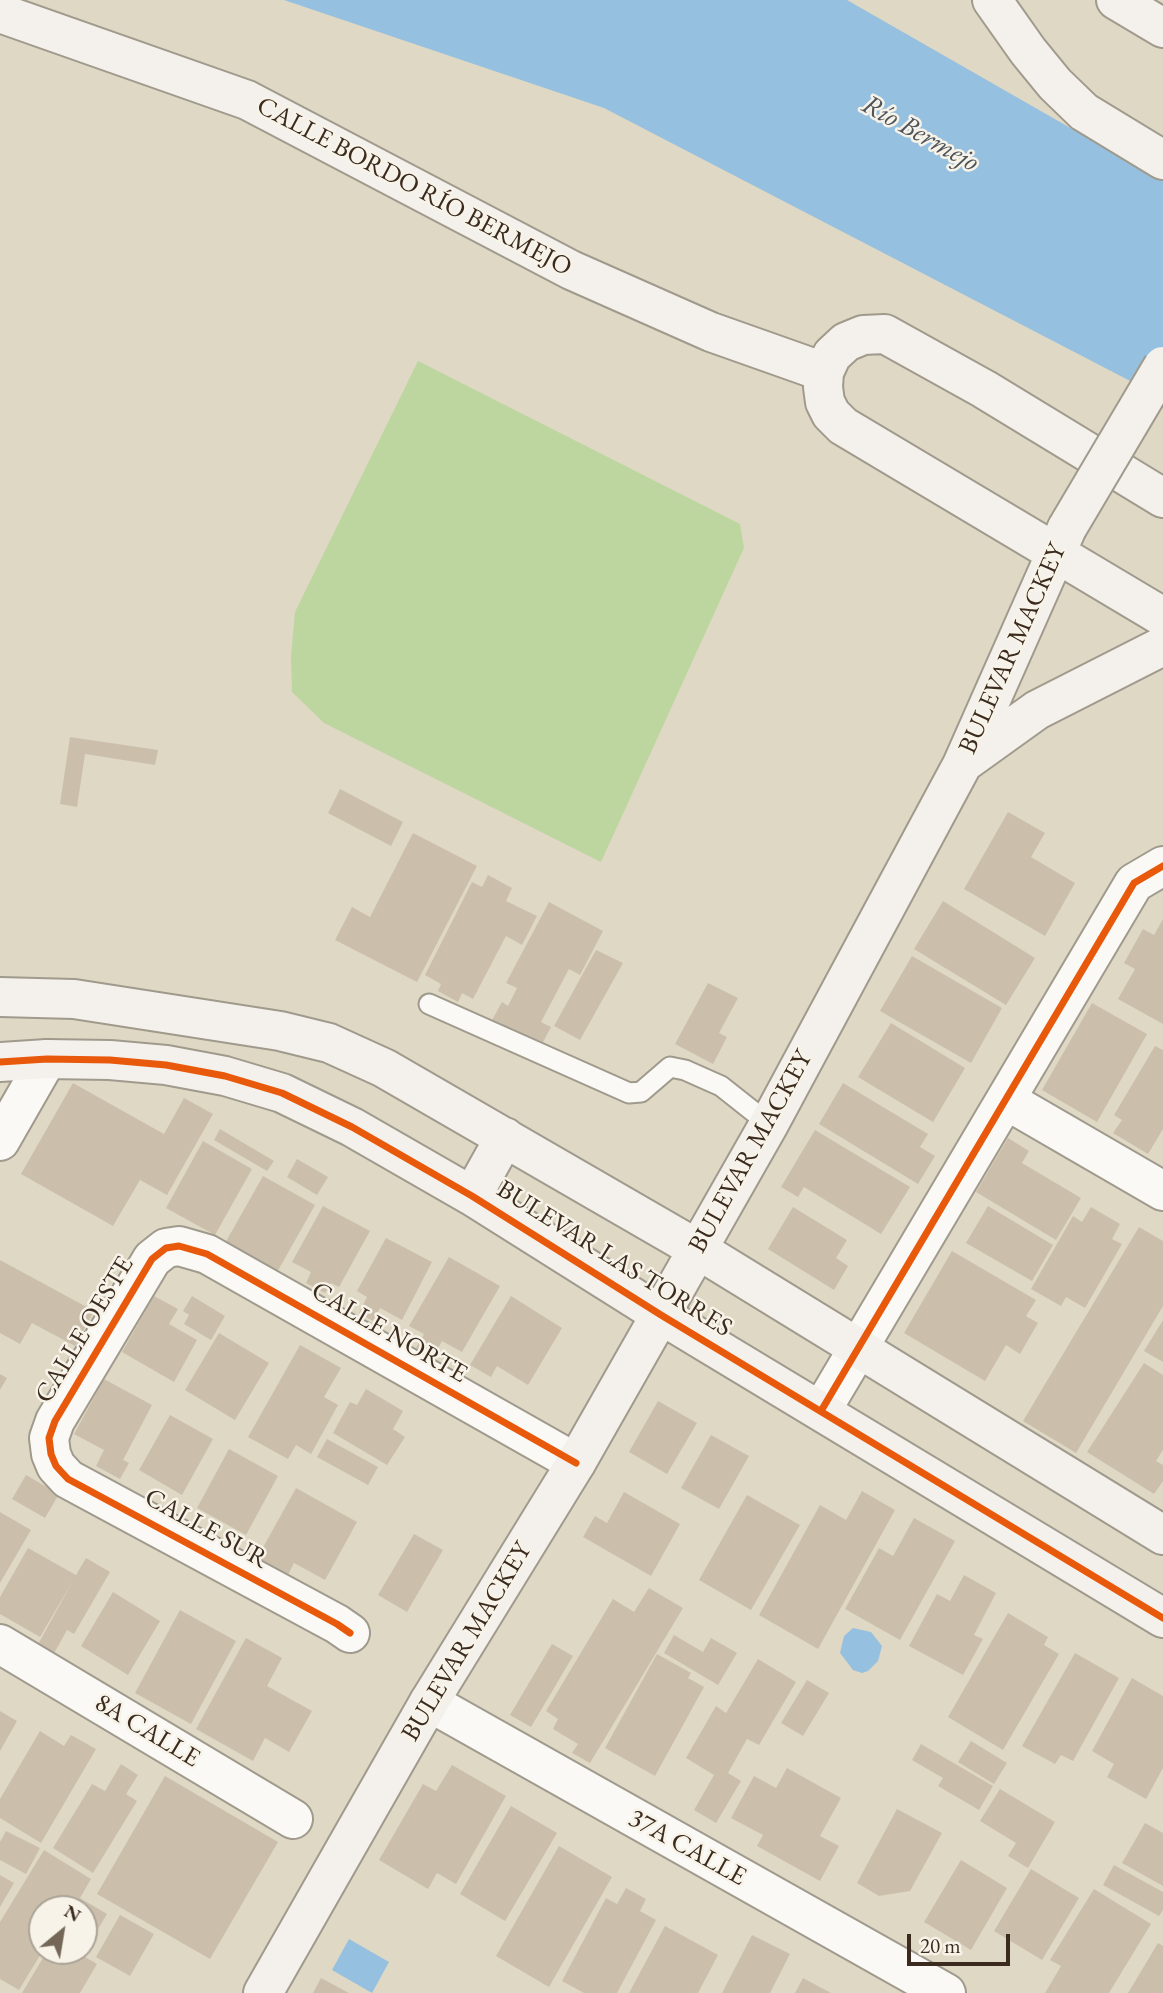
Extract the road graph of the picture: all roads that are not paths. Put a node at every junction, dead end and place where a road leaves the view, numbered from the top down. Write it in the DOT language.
graph roads {
  1 [pos="992,0"];
  2 [pos="1116,0"];
  3 [pos="0,13"];
  4 [pos="1163,28"];
  5 [pos="1163,160"];
  6 [pos="1163,366"];
  7 [pos="824,372"];
  8 [pos="1163,498"];
  9 [pos="1061,541"];
  10 [pos="1163,617"];
  11 [pos="1163,646"];
  12 [pos="962,765"];
  13 [pos="1163,866"];
  14 [pos="0,998"];
  15 [pos="429,1004"];
  16 [pos="47,1059"];
  17 [pos="0,1062"];
  18 [pos="1006,1100"];
  19 [pos="769,1124"];
  20 [pos="505,1137"];
  21 [pos="0,1141"];
  22 [pos="1163,1191"];
  23 [pos="472,1196"];
  24 [pos="179,1246"];
  25 [pos="697,1250"];
  26 [pos="661,1315"];
  27 [pos="858,1347"];
  28 [pos="821,1411"];
  29 [pos="51,1454"];
  30 [pos="576,1462"];
  31 [pos="1163,1535"];
  32 [pos="1163,1618"];
  33 [pos="349,1633"];
  34 [pos="0,1644"];
  35 [pos="429,1702"];
  36 [pos="293,1819"];
  37 [pos="263,1993"];
  38 [pos="946,1993"];
  1 -- 5 [label="main road"];
  2 -- 4 [label="main road"];
  3 -- 7 [label="main road, CALLE BORDO RÍO BERMEJO"];
  6 -- 9 [label="main road, BULEVAR MACKEY, bridge"];
  7 -- 8 [label="main road"];
  7 -- 9 [label="main road"];
  9 -- 10 [label="main road"];
  9 -- 12 [label="main road, BULEVAR MACKEY"];
  11 -- 12 [label="main road"];
  12 -- 19 [label="main road, BULEVAR MACKEY"];
  13 -- 18 [label="street"];
  14 -- 20 [label="main road, BULEVAR LAS TORRES"];
  15 -- 19 [label="lane"];
  16 -- 17 [label="main road, BULEVAR LAS TORRES"];
  16 -- 21 [label="street"];
  16 -- 23 [label="main road, BULEVAR LAS TORRES"];
  18 -- 22 [label="street"];
  18 -- 27 [label="street"];
  19 -- 25 [label="main road, BULEVAR MACKEY"];
  20 -- 23 [label="main road"];
  20 -- 25 [label="main road, BULEVAR LAS TORRES"];
  23 -- 26 [label="main road, BULEVAR LAS TORRES"];
  24 -- 29 [label="street, CALLE OESTE"];
  24 -- 30 [label="street, CALLE NORTE"];
  25 -- 26 [label="main road, BULEVAR MACKEY"];
  25 -- 27 [label="main road, BULEVAR LAS TORRES"];
  26 -- 28 [label="main road, BULEVAR LAS TORRES"];
  26 -- 30 [label="main road, BULEVAR MACKEY"];
  27 -- 28 [label="street"];
  27 -- 31 [label="main road, BULEVAR LAS TORRES"];
  28 -- 32 [label="main road, BULEVAR LAS TORRES"];
  29 -- 33 [label="street, CALLE SUR"];
  30 -- 35 [label="main road, BULEVAR MACKEY"];
  34 -- 36 [label="street, 8A CALLE"];
  35 -- 37 [label="main road, BULEVAR MACKEY"];
  35 -- 38 [label="street, 37A CALLE"];
}
